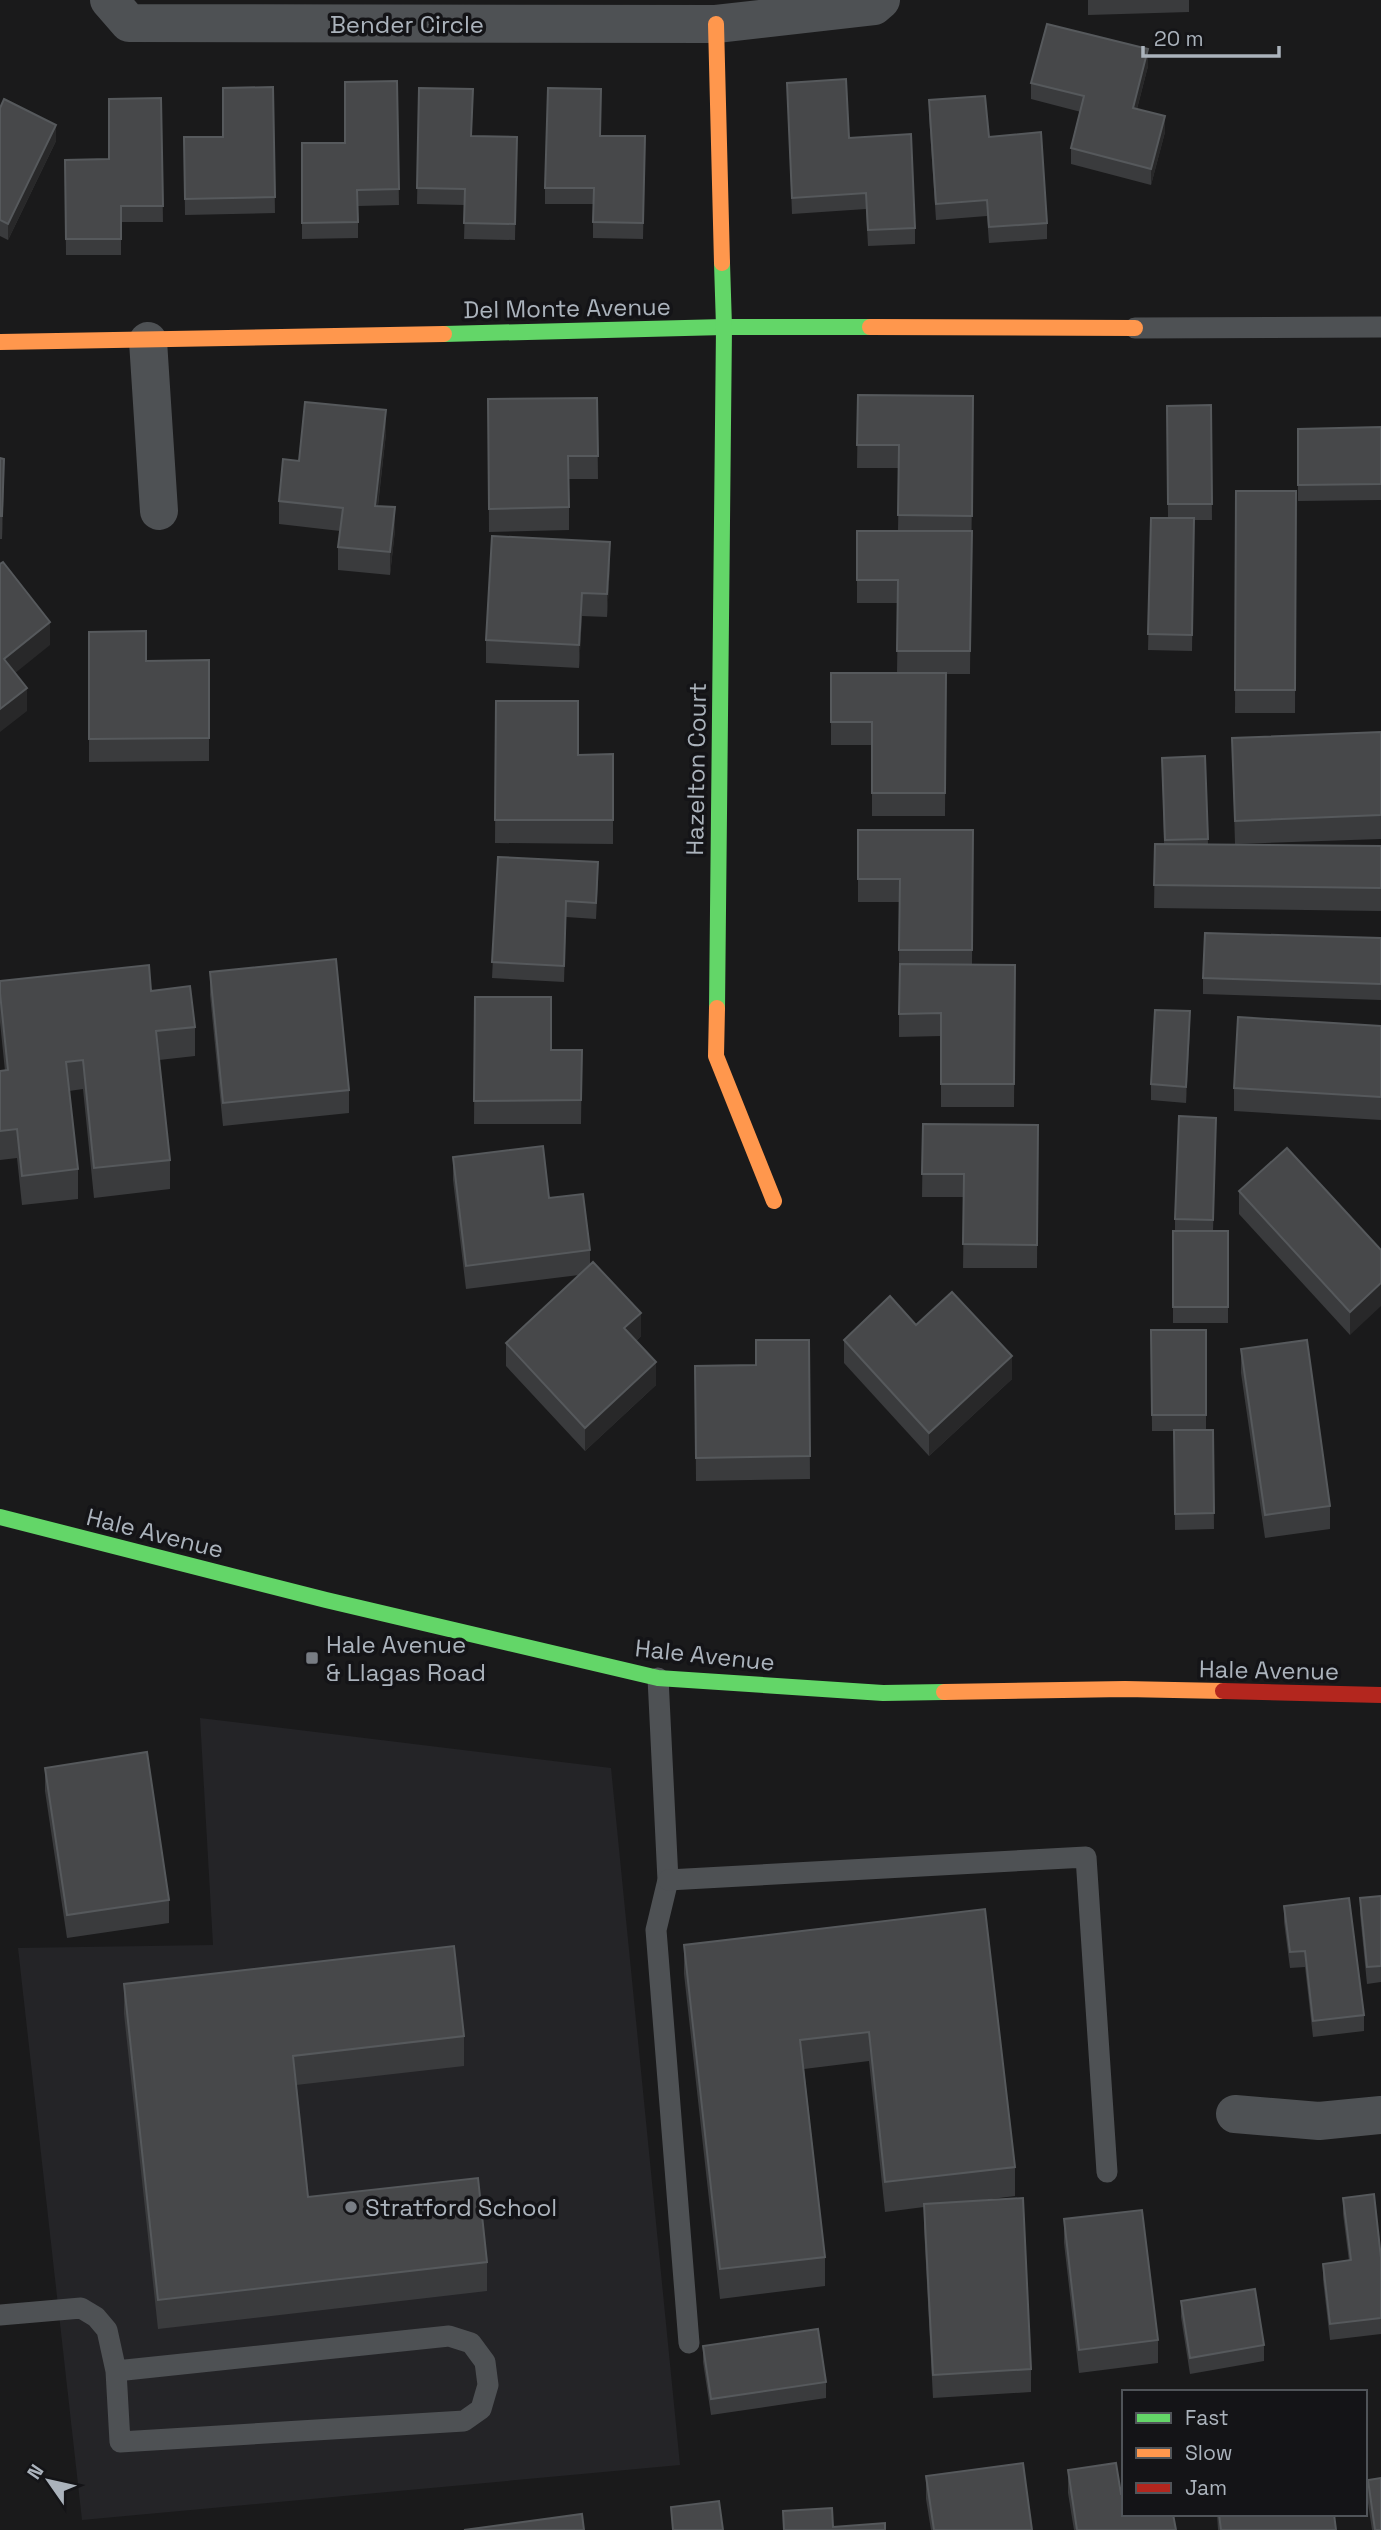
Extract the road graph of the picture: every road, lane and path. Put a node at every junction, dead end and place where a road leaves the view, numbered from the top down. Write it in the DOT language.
graph roads {
  1 [pos="109,0"];
  2 [pos="881,0"];
  3 [pos="716,24"];
  4 [pos="724,327"];
  5 [pos="1381,327"];
  6 [pos="1135,328"];
  7 [pos="148,341"];
  8 [pos="0,342"];
  9 [pos="159,511"];
  10 [pos="774,1201"];
  11 [pos="0,1517"];
  12 [pos="658,1678"];
  13 [pos="1381,1695"];
  14 [pos="668,1880"];
  15 [pos="1235,2113"];
  16 [pos="1381,2115"];
  17 [pos="1107,2172"];
  18 [pos="0,2315"];
  19 [pos="689,2343"];
  20 [pos="116,2371"];
  1 -- 3 [label="street, Bender Circle"];
  2 -- 3 [label="street, Bender Circle"];
  3 -- 4 [label="street"];
  4 -- 6 [label="street, Del Monte Avenue"];
  4 -- 7 [label="street, Del Monte Avenue"];
  4 -- 10 [label="street, Hazelton Court"];
  5 -- 6 [label="lane"];
  7 -- 8 [label="street, Del Monte Avenue"];
  7 -- 9 [label="street"];
  11 -- 12 [label="street, Hale Avenue"];
  12 -- 13 [label="street, Hale Avenue"];
  12 -- 14 [label="lane"];
  14 -- 17 [label="lane"];
  14 -- 19 [label="lane"];
  15 -- 16 [label="street"];
  18 -- 20 [label="lane"];
  20 -- 20 [label="lane"];
}
